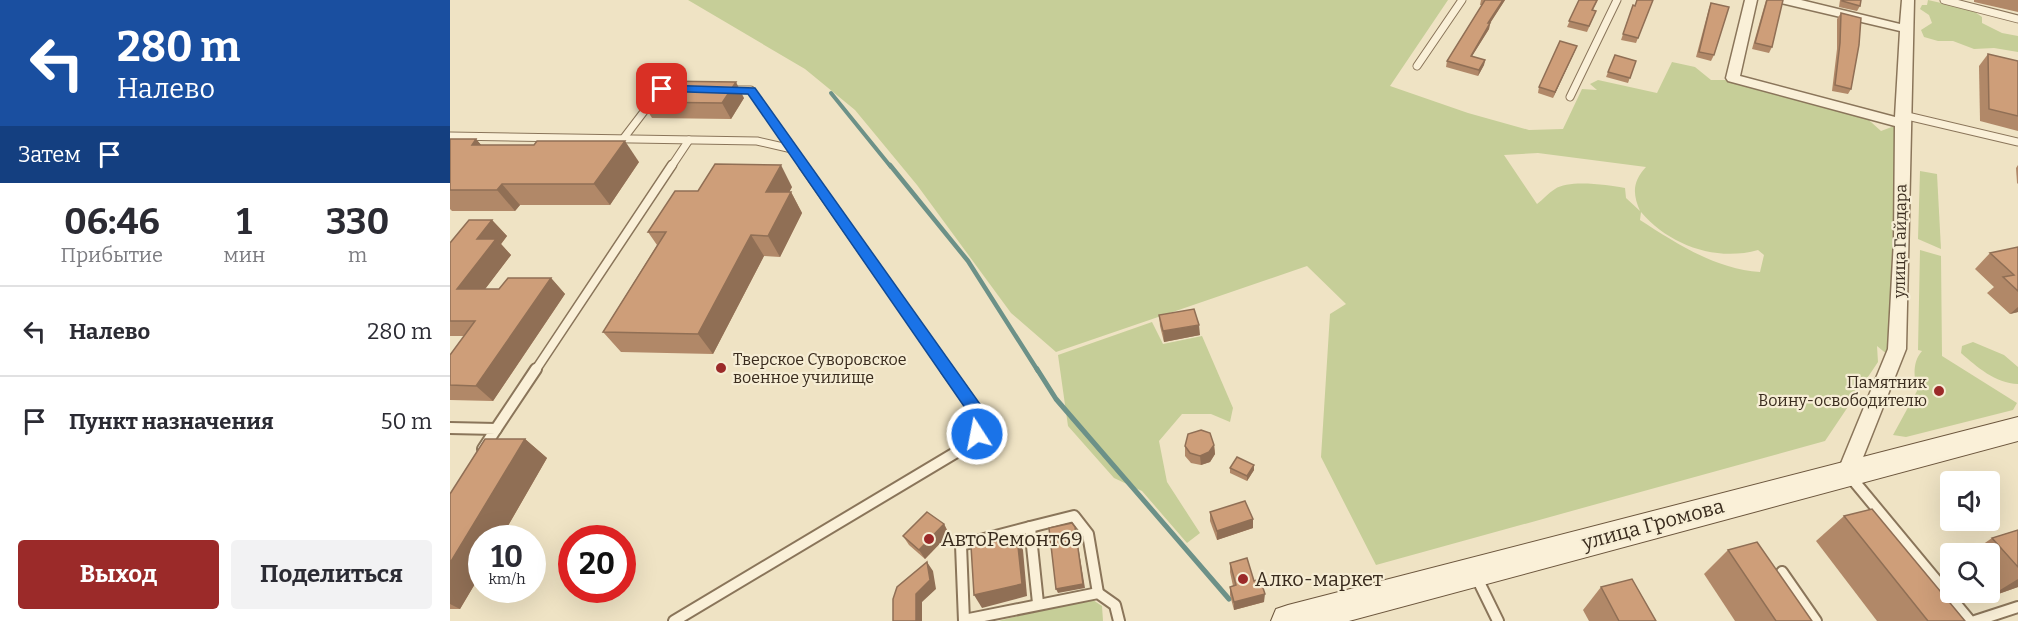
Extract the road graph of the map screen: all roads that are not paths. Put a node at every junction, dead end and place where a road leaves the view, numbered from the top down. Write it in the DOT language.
graph roads {
  1 [pos="1462,0"];
  2 [pos="1617,0"];
  3 [pos="1751,0"];
  4 [pos="1785,0"];
  5 [pos="1908,0"];
  6 [pos="1944,0"];
  7 [pos="1964,2"];
  8 [pos="2018,19"];
  9 [pos="1907,28"];
  10 [pos="1417,66"];
  11 [pos="718,90"];
  12 [pos="655,97"];
  13 [pos="1570,97"];
  14 [pos="1903,120"];
  15 [pos="450,136"];
  16 [pos="622,139"];
  17 [pos="689,140"];
  18 [pos="2018,142"];
  19 [pos="792,149"];
  20 [pos="450,428"];
  21 [pos="496,429"];
  22 [pos="2018,429"];
  23 [pos="477,459"];
  24 [pos="1846,473"];
  25 [pos="1030,527"];
  26 [pos="1474,572"];
  27 [pos="1782,572"];
  28 [pos="1098,593"];
  29 [pos="1038,603"];
  30 [pos="2018,608"];
  31 [pos="1344,614"];
  32 [pos="964,620"];
  33 [pos="675,621"];
  34 [pos="1119,621"];
  35 [pos="1288,621"];
  36 [pos="1498,621"];
  37 [pos="1816,621"];
  38 [pos="1970,621"];
  39 [pos="1975,621"];
  1 -- 10 [label="lane"];
  2 -- 13 [label="lane"];
  3 -- 14 [label="street"];
  4 -- 9 [label="street"];
  5 -- 9 [label="street, улица Гайдара"];
  6 -- 7 [label="lane"];
  7 -- 8 [label="lane"];
  9 -- 14 [label="street, улица Гайдара"];
  11 -- 19 [label="lane"];
  12 -- 16 [label="lane"];
  14 -- 18 [label="lane"];
  14 -- 24 [label="street, улица Гайдара"];
  15 -- 16 [label="lane"];
  16 -- 17 [label="lane"];
  17 -- 19 [label="lane"];
  17 -- 21 [label="lane"];
  19 -- 33 [label="lane"];
  20 -- 21 [label="lane"];
  21 -- 23 [label="lane"];
  22 -- 24 [label="street, улица Громова"];
  24 -- 26 [label="street, улица Громова"];
  24 -- 38 [label="lane"];
  25 -- 28 [label="lane"];
  25 -- 29 [label="lane"];
  25 -- 32 [label="lane"];
  26 -- 31 [label="street, улица Громова"];
  26 -- 36 [label="lane"];
  27 -- 37 [label="lane"];
  28 -- 29 [label="lane"];
  28 -- 34 [label="lane"];
  29 -- 32 [label="lane"];
  30 -- 39 [label="lane"];
  31 -- 35 [label="street, улица Громова"];
}
